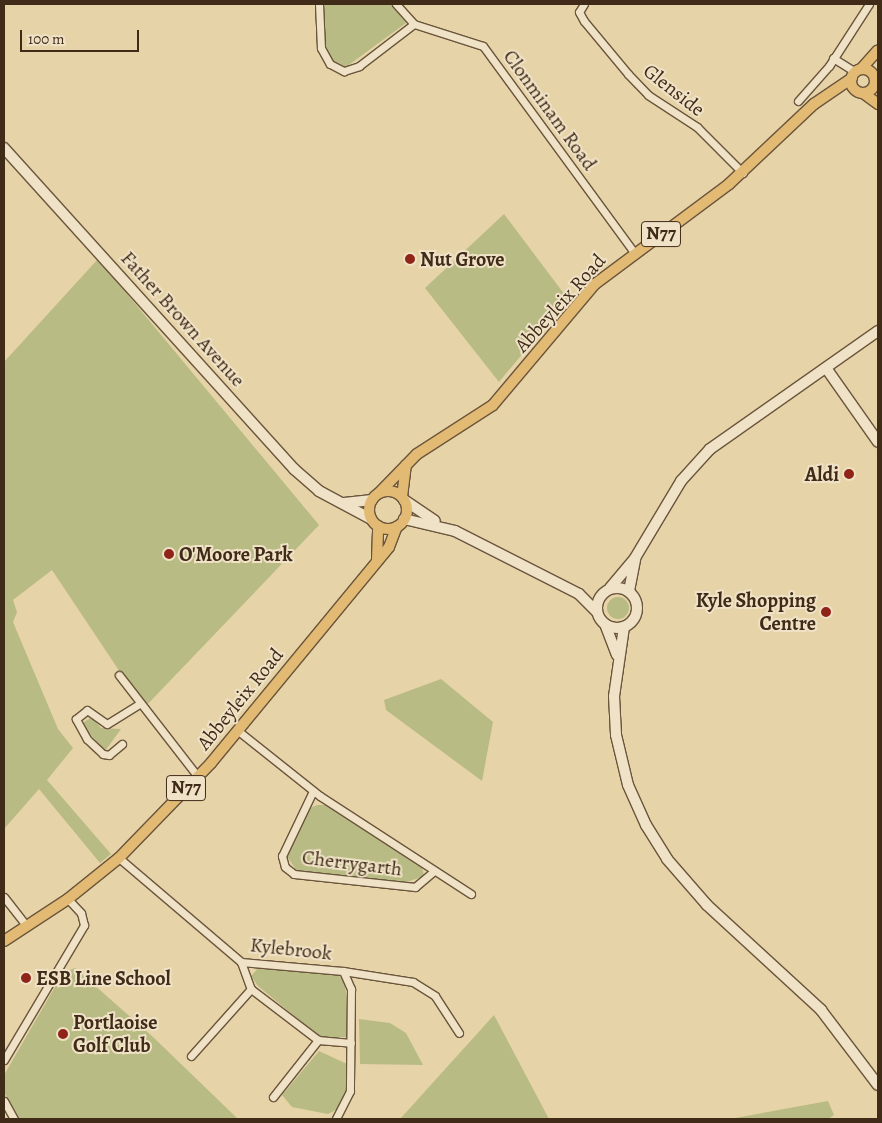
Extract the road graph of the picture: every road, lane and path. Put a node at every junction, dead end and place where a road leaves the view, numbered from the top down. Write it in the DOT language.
graph roads {
  1 [pos="318,4"];
  2 [pos="396,4"];
  3 [pos="584,4"];
  4 [pos="870,4"];
  5 [pos="414,24"];
  6 [pos="878,51"];
  7 [pos="833,58"];
  8 [pos="856,73"];
  9 [pos="875,79"];
  10 [pos="835,92"];
  11 [pos="860,92"];
  12 [pos="798,101"];
  13 [pos="878,104"];
  14 [pos="4,148"];
  15 [pos="742,173"];
  16 [pos="634,252"];
  17 [pos="878,331"];
  18 [pos="826,368"];
  19 [pos="878,442"];
  20 [pos="406,464"];
  21 [pos="375,496"];
  22 [pos="403,498"];
  23 [pos="344,503"];
  24 [pos="375,522"];
  25 [pos="400,523"];
  26 [pos="440,525"];
  27 [pos="635,558"];
  28 [pos="377,561"];
  29 [pos="606,591"];
  30 [pos="629,591"];
  31 [pos="580,594"];
  32 [pos="597,612"];
  33 [pos="605,624"];
  34 [pos="624,627"];
  35 [pos="617,655"];
  36 [pos="119,675"];
  37 [pos="138,705"];
  38 [pos="237,730"];
  39 [pos="122,744"];
  40 [pos="198,776"];
  41 [pos="313,791"];
  42 [pos="119,858"];
  43 [pos="434,871"];
  44 [pos="471,894"];
  45 [pos="4,897"];
  46 [pos="68,899"];
  47 [pos="27,926"];
  48 [pos="4,941"];
  49 [pos="241,962"];
  50 [pos="343,971"];
  51 [pos="251,989"];
  52 [pos="459,1033"];
  53 [pos="318,1040"];
  54 [pos="351,1043"];
  55 [pos="191,1056"];
  56 [pos="4,1060"];
  57 [pos="868,1068"];
  58 [pos="878,1076"];
  59 [pos="878,1085"];
  60 [pos="273,1097"];
  61 [pos="4,1101"];
  62 [pos="14,1119"];
  63 [pos="336,1119"];
  1 -- 5 [label="street"];
  2 -- 5 [label="street"];
  3 -- 15 [label="street, Glenside"];
  4 -- 7 [label="street"];
  5 -- 16 [label="street, Clonminam Road"];
  6 -- 8 [label="main road"];
  6 -- 9 [label="main road"];
  7 -- 8 [label="street"];
  7 -- 12 [label="street"];
  8 -- 9 [label="main road"];
  8 -- 10 [label="main road, N77"];
  8 -- 11 [label="main road"];
  9 -- 11 [label="main road"];
  10 -- 11 [label="main road, N77"];
  10 -- 15 [label="main road, Abbeyleix Road / N77"];
  11 -- 13 [label="main road"];
  14 -- 23 [label="main road, Father Brown Avenue"];
  15 -- 16 [label="main road, Abbeyleix Road / N77"];
  16 -- 20 [label="main road, Abbeyleix Road / N77"];
  17 -- 18 [label="main road"];
  18 -- 19 [label="main road"];
  18 -- 27 [label="main road"];
  20 -- 21 [label="main road, Abbeyleix Road / N77"];
  20 -- 22 [label="main road, N77"];
  21 -- 22 [label="main road"];
  21 -- 23 [label="main road"];
  21 -- 24 [label="main road"];
  22 -- 25 [label="main road, N77"];
  22 -- 26 [label="main road"];
  23 -- 24 [label="main road, Father Brown Avenue"];
  24 -- 25 [label="main road"];
  24 -- 28 [label="main road"];
  25 -- 26 [label="main road"];
  25 -- 28 [label="main road, Abbeyleix Road / N77"];
  26 -- 31 [label="main road"];
  27 -- 29 [label="main road"];
  27 -- 30 [label="main road"];
  28 -- 38 [label="main road, Abbeyleix Road / N77"];
  29 -- 30 [label="main road"];
  29 -- 31 [label="main road"];
  29 -- 32 [label="main road"];
  30 -- 34 [label="main road"];
  31 -- 32 [label="main road"];
  32 -- 33 [label="main road"];
  33 -- 34 [label="main road"];
  33 -- 35 [label="main road"];
  34 -- 35 [label="main road"];
  35 -- 57 [label="main road"];
  36 -- 37 [label="street"];
  37 -- 39 [label="street"];
  37 -- 40 [label="street"];
  38 -- 40 [label="main road, Abbeyleix Road / N77"];
  38 -- 41 [label="street, Cherrygarth"];
  40 -- 42 [label="main road, Abbeyleix Road / N77"];
  41 -- 43 [label="street, Cherrygarth"];
  41 -- 43 [label="street, Cherrygarth"];
  42 -- 46 [label="main road, Abbeyleix Road / N77"];
  42 -- 49 [label="street, Kylebrook"];
  43 -- 44 [label="street, Cherrygarth"];
  45 -- 47 [label="street"];
  46 -- 47 [label="main road, Abbeyleix Road / N77"];
  46 -- 56 [label="street"];
  47 -- 48 [label="main road, Abbeyleix Road / N77"];
  49 -- 50 [label="street, Kylebrook"];
  49 -- 51 [label="street"];
  50 -- 52 [label="street"];
  50 -- 54 [label="street, Kylebrook"];
  51 -- 53 [label="street"];
  51 -- 55 [label="street"];
  53 -- 54 [label="street"];
  53 -- 60 [label="street"];
  54 -- 63 [label="street, Kylebrook"];
  57 -- 58 [label="main road"];
  57 -- 59 [label="main road"];
  61 -- 62 [label="street"];
}
